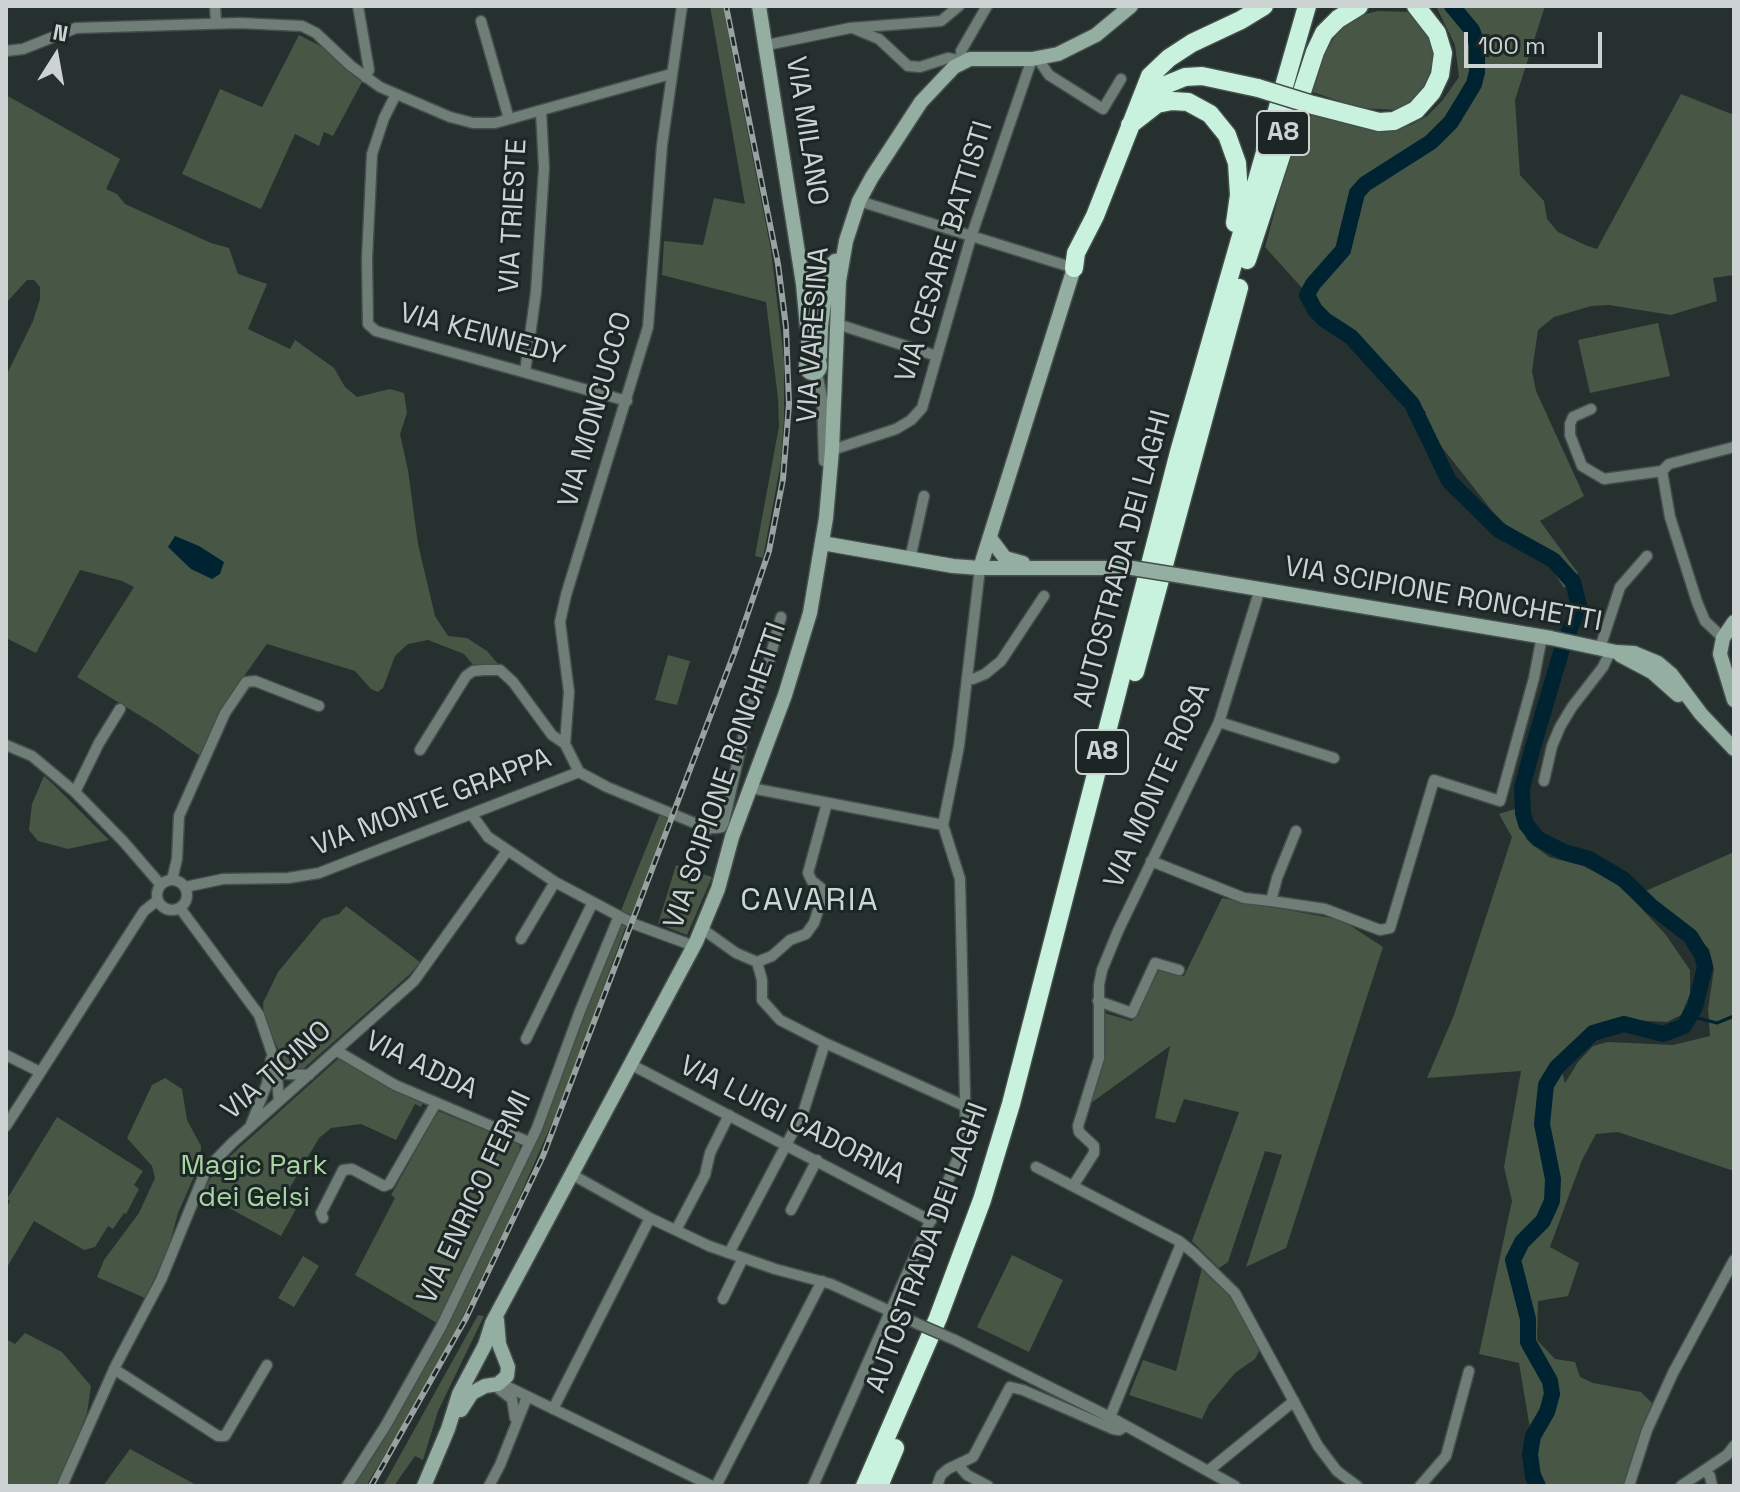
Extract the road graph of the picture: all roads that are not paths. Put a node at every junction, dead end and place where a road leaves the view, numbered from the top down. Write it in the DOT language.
graph roads {
  1 [pos="215,6"];
  2 [pos="358,6"];
  3 [pos="682,6"];
  4 [pos="759,6"];
  5 [pos="959,6"];
  6 [pos="987,6"];
  7 [pos="1131,6"];
  8 [pos="1264,6"];
  9 [pos="1307,6"];
  10 [pos="1318,6"];
  11 [pos="1359,6"];
  12 [pos="1416,6"];
  13 [pos="481,21"];
  14 [pos="216,23"];
  15 [pos="850,28"];
  16 [pos="767,45"];
  17 [pos="6,51"];
  18 [pos="1035,59"];
  19 [pos="963,61"];
  20 [pos="671,74"];
  21 [pos="365,77"];
  22 [pos="1121,79"];
  23 [pos="396,94"];
  24 [pos="541,111"];
  25 [pos="1132,117"];
  26 [pos="509,119"];
  27 [pos="859,201"];
  28 [pos="971,237"];
  29 [pos="842,260"];
  30 [pos="1247,260"];
  31 [pos="1074,268"];
  32 [pos="837,324"];
  33 [pos="937,356"];
  34 [pos="815,364"];
  35 [pos="525,372"];
  36 [pos="627,401"];
  37 [pos="1591,409"];
  38 [pos="1734,447"];
  39 [pos="1179,452"];
  40 [pos="831,457"];
  41 [pos="1662,471"];
  42 [pos="924,496"];
  43 [pos="990,538"];
  44 [pos="822,543"];
  45 [pos="1647,556"];
  46 [pos="910,559"];
  47 [pos="1051,567"];
  48 [pos="980,568"];
  49 [pos="1260,589"];
  50 [pos="1044,596"];
  51 [pos="781,617"];
  52 [pos="1734,622"];
  53 [pos="1546,637"];
  54 [pos="1723,638"];
  55 [pos="1609,650"];
  56 [pos="967,678"];
  57 [pos="1734,700"];
  58 [pos="319,706"];
  59 [pos="120,709"];
  60 [pos="1219,722"];
  61 [pos="1728,735"];
  62 [pos="565,744"];
  63 [pos="6,745"];
  64 [pos="1734,749"];
  65 [pos="420,750"];
  66 [pos="1334,758"];
  67 [pos="1734,760"];
  68 [pos="579,772"];
  69 [pos="1544,781"];
  70 [pos="751,788"];
  71 [pos="75,792"];
  72 [pos="827,803"];
  73 [pos="472,815"];
  74 [pos="943,825"];
  75 [pos="705,828"];
  76 [pos="1296,831"];
  77 [pos="732,837"];
  78 [pos="507,851"];
  79 [pos="1151,861"];
  80 [pos="172,880"];
  81 [pos="555,882"];
  82 [pos="161,885"];
  83 [pos="185,887"];
  84 [pos="158,900"];
  85 [pos="1271,901"];
  86 [pos="593,902"];
  87 [pos="180,908"];
  88 [pos="619,916"];
  89 [pos="701,928"];
  90 [pos="521,939"];
  91 [pos="694,946"];
  92 [pos="757,962"];
  93 [pos="1179,970"];
  94 [pos="1098,1001"];
  95 [pos="526,1039"];
  96 [pos="825,1043"];
  97 [pos="337,1051"];
  98 [pos="271,1053"];
  99 [pos="6,1055"];
  100 [pos="630,1064"];
  101 [pos="276,1065"];
  102 [pos="40,1072"];
  103 [pos="309,1075"];
  104 [pos="267,1084"];
  105 [pos="279,1101"];
  106 [pos="436,1103"];
  107 [pos="967,1107"];
  108 [pos="270,1110"];
  109 [pos="729,1115"];
  110 [pos="6,1126"];
  111 [pos="250,1127"];
  112 [pos="529,1142"];
  113 [pos="786,1144"];
  114 [pos="817,1160"];
  115 [pos="1036,1167"];
  116 [pos="571,1174"];
  117 [pos="1073,1186"];
  118 [pos="791,1210"];
  119 [pos="323,1218"];
  120 [pos="650,1218"];
  121 [pos="931,1221"];
  122 [pos="676,1230"];
  123 [pos="1181,1244"];
  124 [pos="729,1253"];
  125 [pos="743,1258"];
  126 [pos="1734,1260"];
  127 [pos="822,1281"];
  128 [pos="723,1299"];
  129 [pos="891,1311"];
  130 [pos="499,1312"];
  131 [pos="475,1361"];
  132 [pos="267,1365"];
  133 [pos="114,1369"];
  134 [pos="1469,1371"];
  135 [pos="498,1376"];
  136 [pos="531,1398"];
  137 [pos="1294,1401"];
  138 [pos="553,1409"];
  139 [pos="1110,1417"];
  140 [pos="1126,1426"];
  141 [pos="514,1428"];
  142 [pos="448,1429"];
  143 [pos="1734,1446"];
  144 [pos="958,1465"];
  145 [pos="1208,1471"];
  146 [pos="1705,1471"];
  147 [pos="62,1486"];
  148 [pos="347,1486"];
  149 [pos="424,1486"];
  150 [pos="489,1486"];
  151 [pos="714,1486"];
  152 [pos="813,1486"];
  153 [pos="865,1486"];
  154 [pos="879,1486"];
  155 [pos="937,1486"];
  156 [pos="988,1486"];
  157 [pos="1235,1486"];
  158 [pos="1357,1486"];
  159 [pos="1420,1486"];
  160 [pos="1629,1486"];
  161 [pos="1681,1486"];
  162 [pos="1712,1486"];
  1 -- 14 [label="street"];
  2 -- 21 [label="street"];
  3 -- 20 [label="street, VIA MONCUCCO"];
  4 -- 16 [label="main road, VIA MILANO"];
  5 -- 15 [label="street"];
  6 -- 19 [label="street"];
  7 -- 18 [label="main road"];
  8 -- 25 [label="highway"];
  9 -- 39 [label="highway, AUTOSTRADA DEI LAGHI / A8"];
  10 -- 30 [label="highway, AUTOSTRADA DEI LAGHI / A8"];
  11 -- 30 [label="highway"];
  12 -- 25 [label="highway, bridge"];
  13 -- 26 [label="street"];
  14 -- 17 [label="street"];
  14 -- 21 [label="street"];
  15 -- 16 [label="street"];
  15 -- 19 [label="street"];
  16 -- 34 [label="main road, VIA MILANO"];
  18 -- 19 [label="main road"];
  18 -- 22 [label="street"];
  18 -- 28 [label="street, VIA CESARE BATTISTI"];
  19 -- 27 [label="main road, VIA VARESINA"];
  20 -- 24 [label="street"];
  20 -- 36 [label="street, VIA MONCUCCO"];
  21 -- 23 [label="street"];
  23 -- 26 [label="street"];
  23 -- 35 [label="street, VIA KENNEDY"];
  24 -- 26 [label="street"];
  24 -- 35 [label="street, VIA TRIESTE"];
  25 -- 31 [label="highway"];
  25 -- 39 [label="highway"];
  27 -- 28 [label="street"];
  27 -- 29 [label="main road, VIA VARESINA"];
  28 -- 31 [label="street"];
  28 -- 33 [label="street, VIA CESARE BATTISTI"];
  29 -- 32 [label="main road, VIA VARESINA"];
  29 -- 34 [label="main road"];
  30 -- 154 [label="highway, AUTOSTRADA DEI LAGHI / A8"];
  31 -- 43 [label="main road"];
  32 -- 33 [label="street"];
  32 -- 40 [label="main road, VIA VARESINA"];
  33 -- 40 [label="street, VIA CESARE BATTISTI"];
  34 -- 40 [label="street"];
  35 -- 36 [label="street, VIA KENNEDY"];
  36 -- 62 [label="street, VIA MONCUCCO"];
  37 -- 41 [label="street"];
  38 -- 41 [label="street"];
  39 -- 153 [label="highway, AUTOSTRADA DEI LAGHI / A8"];
  40 -- 44 [label="main road, VIA SCIPIONE RONCHETTI"];
  41 -- 54 [label="street"];
  42 -- 46 [label="street"];
  43 -- 47 [label="main road"];
  43 -- 48 [label="main road"];
  44 -- 46 [label="main road"];
  44 -- 70 [label="main road, VIA SCIPIONE RONCHETTI"];
  45 -- 55 [label="street"];
  46 -- 48 [label="main road"];
  47 -- 48 [label="main road"];
  47 -- 49 [label="main road, VIA SCIPIONE RONCHETTI, bridge"];
  48 -- 56 [label="street"];
  49 -- 53 [label="main road, VIA SCIPIONE RONCHETTI"];
  49 -- 60 [label="street, VIA MONTE ROSA"];
  50 -- 56 [label="street"];
  51 -- 75 [label="street"];
  52 -- 54 [label="main road"];
  53 -- 55 [label="main road, VIA SCIPIONE RONCHETTI"];
  53 -- 85 [label="street"];
  54 -- 57 [label="main road"];
  55 -- 61 [label="main road, VIA SCIPIONE RONCHETTI"];
  55 -- 67 [label="main road, VIA SCIPIONE RONCHETTI"];
  55 -- 69 [label="street"];
  56 -- 74 [label="street"];
  58 -- 80 [label="street"];
  59 -- 71 [label="street"];
  60 -- 66 [label="street"];
  60 -- 79 [label="street, VIA MONTE ROSA"];
  61 -- 64 [label="main road, VIA SCIPIONE RONCHETTI"];
  62 -- 65 [label="street"];
  62 -- 68 [label="street"];
  63 -- 71 [label="street"];
  68 -- 73 [label="street, VIA MONTE GRAPPA"];
  68 -- 75 [label="street, VIA MONTE GRAPPA"];
  70 -- 72 [label="street"];
  70 -- 77 [label="main road, VIA SCIPIONE RONCHETTI"];
  71 -- 82 [label="street"];
  72 -- 74 [label="street"];
  72 -- 92 [label="street"];
  73 -- 78 [label="street"];
  73 -- 83 [label="street, VIA MONTE GRAPPA"];
  74 -- 107 [label="street"];
  75 -- 77 [label="street, VIA MONTE GRAPPA"];
  76 -- 85 [label="street"];
  77 -- 89 [label="main road, VIA SCIPIONE RONCHETTI"];
  78 -- 81 [label="street"];
  78 -- 97 [label="street, VIA TICINO"];
  79 -- 85 [label="street"];
  79 -- 94 [label="street, VIA MONTE ROSA"];
  80 -- 82 [label="street"];
  80 -- 83 [label="street"];
  81 -- 86 [label="street"];
  81 -- 90 [label="street"];
  82 -- 84 [label="street"];
  83 -- 87 [label="street"];
  84 -- 87 [label="street"];
  84 -- 102 [label="street"];
  86 -- 88 [label="street"];
  86 -- 95 [label="street"];
  87 -- 98 [label="street"];
  88 -- 91 [label="street"];
  88 -- 112 [label="street, VIA ENRICO FERMI"];
  89 -- 91 [label="main road, VIA SCIPIONE RONCHETTI"];
  89 -- 92 [label="street"];
  91 -- 100 [label="main road, VIA SCIPIONE RONCHETTI"];
  92 -- 96 [label="street"];
  93 -- 94 [label="street"];
  94 -- 117 [label="street, VIA MONTE ROSA"];
  96 -- 107 [label="street"];
  96 -- 113 [label="street"];
  97 -- 103 [label="street, VIA TICINO"];
  97 -- 106 [label="street, VIA ADDA"];
  98 -- 101 [label="street"];
  98 -- 104 [label="street"];
  99 -- 102 [label="street"];
  100 -- 109 [label="street, VIA LUIGI CADORNA"];
  100 -- 116 [label="main road, VIA SCIPIONE RONCHETTI"];
  101 -- 103 [label="street"];
  101 -- 105 [label="street"];
  102 -- 110 [label="street"];
  103 -- 105 [label="street, VIA TICINO"];
  104 -- 108 [label="street"];
  104 -- 111 [label="street"];
  105 -- 108 [label="street, VIA TICINO"];
  106 -- 112 [label="street, VIA ADDA"];
  106 -- 119 [label="street"];
  107 -- 121 [label="street"];
  108 -- 111 [label="street, VIA TICINO"];
  109 -- 113 [label="street, VIA LUIGI CADORNA"];
  109 -- 122 [label="street"];
  111 -- 133 [label="street, VIA TICINO"];
  112 -- 148 [label="street, VIA ENRICO FERMI"];
  113 -- 114 [label="street, VIA LUIGI CADORNA"];
  113 -- 124 [label="street"];
  114 -- 118 [label="street"];
  114 -- 121 [label="street, VIA LUIGI CADORNA"];
  115 -- 117 [label="street"];
  116 -- 120 [label="street"];
  116 -- 130 [label="main road, VIA SCIPIONE RONCHETTI"];
  117 -- 123 [label="street"];
  120 -- 122 [label="street"];
  120 -- 138 [label="street"];
  121 -- 129 [label="street"];
  122 -- 124 [label="street"];
  123 -- 137 [label="street"];
  123 -- 139 [label="street"];
  124 -- 125 [label="street"];
  125 -- 127 [label="street"];
  125 -- 128 [label="street"];
  126 -- 160 [label="street"];
  127 -- 129 [label="street"];
  127 -- 151 [label="street"];
  129 -- 139 [label="street, bridge"];
  129 -- 152 [label="street"];
  130 -- 131 [label="main road, VIA SCIPIONE RONCHETTI"];
  130 -- 135 [label="main road"];
  131 -- 135 [label="main road"];
  131 -- 135 [label="main road"];
  131 -- 142 [label="main road, VIA SCIPIONE RONCHETTI"];
  132 -- 133 [label="street"];
  133 -- 147 [label="street, VIA TICINO"];
  134 -- 159 [label="street"];
  135 -- 136 [label="street"];
  135 -- 141 [label="street"];
  135 -- 142 [label="main road, VIA SCIPIONE RONCHETTI"];
  136 -- 138 [label="street"];
  136 -- 141 [label="street"];
  137 -- 145 [label="street"];
  137 -- 158 [label="street"];
  138 -- 151 [label="street"];
  139 -- 140 [label="street"];
  140 -- 144 [label="street"];
  140 -- 145 [label="street"];
  141 -- 150 [label="street"];
  142 -- 149 [label="main road, VIA SCIPIONE RONCHETTI"];
  143 -- 146 [label="street"];
  144 -- 155 [label="street"];
  144 -- 156 [label="street"];
  145 -- 157 [label="street"];
  146 -- 161 [label="street"];
  146 -- 162 [label="street"];
}
